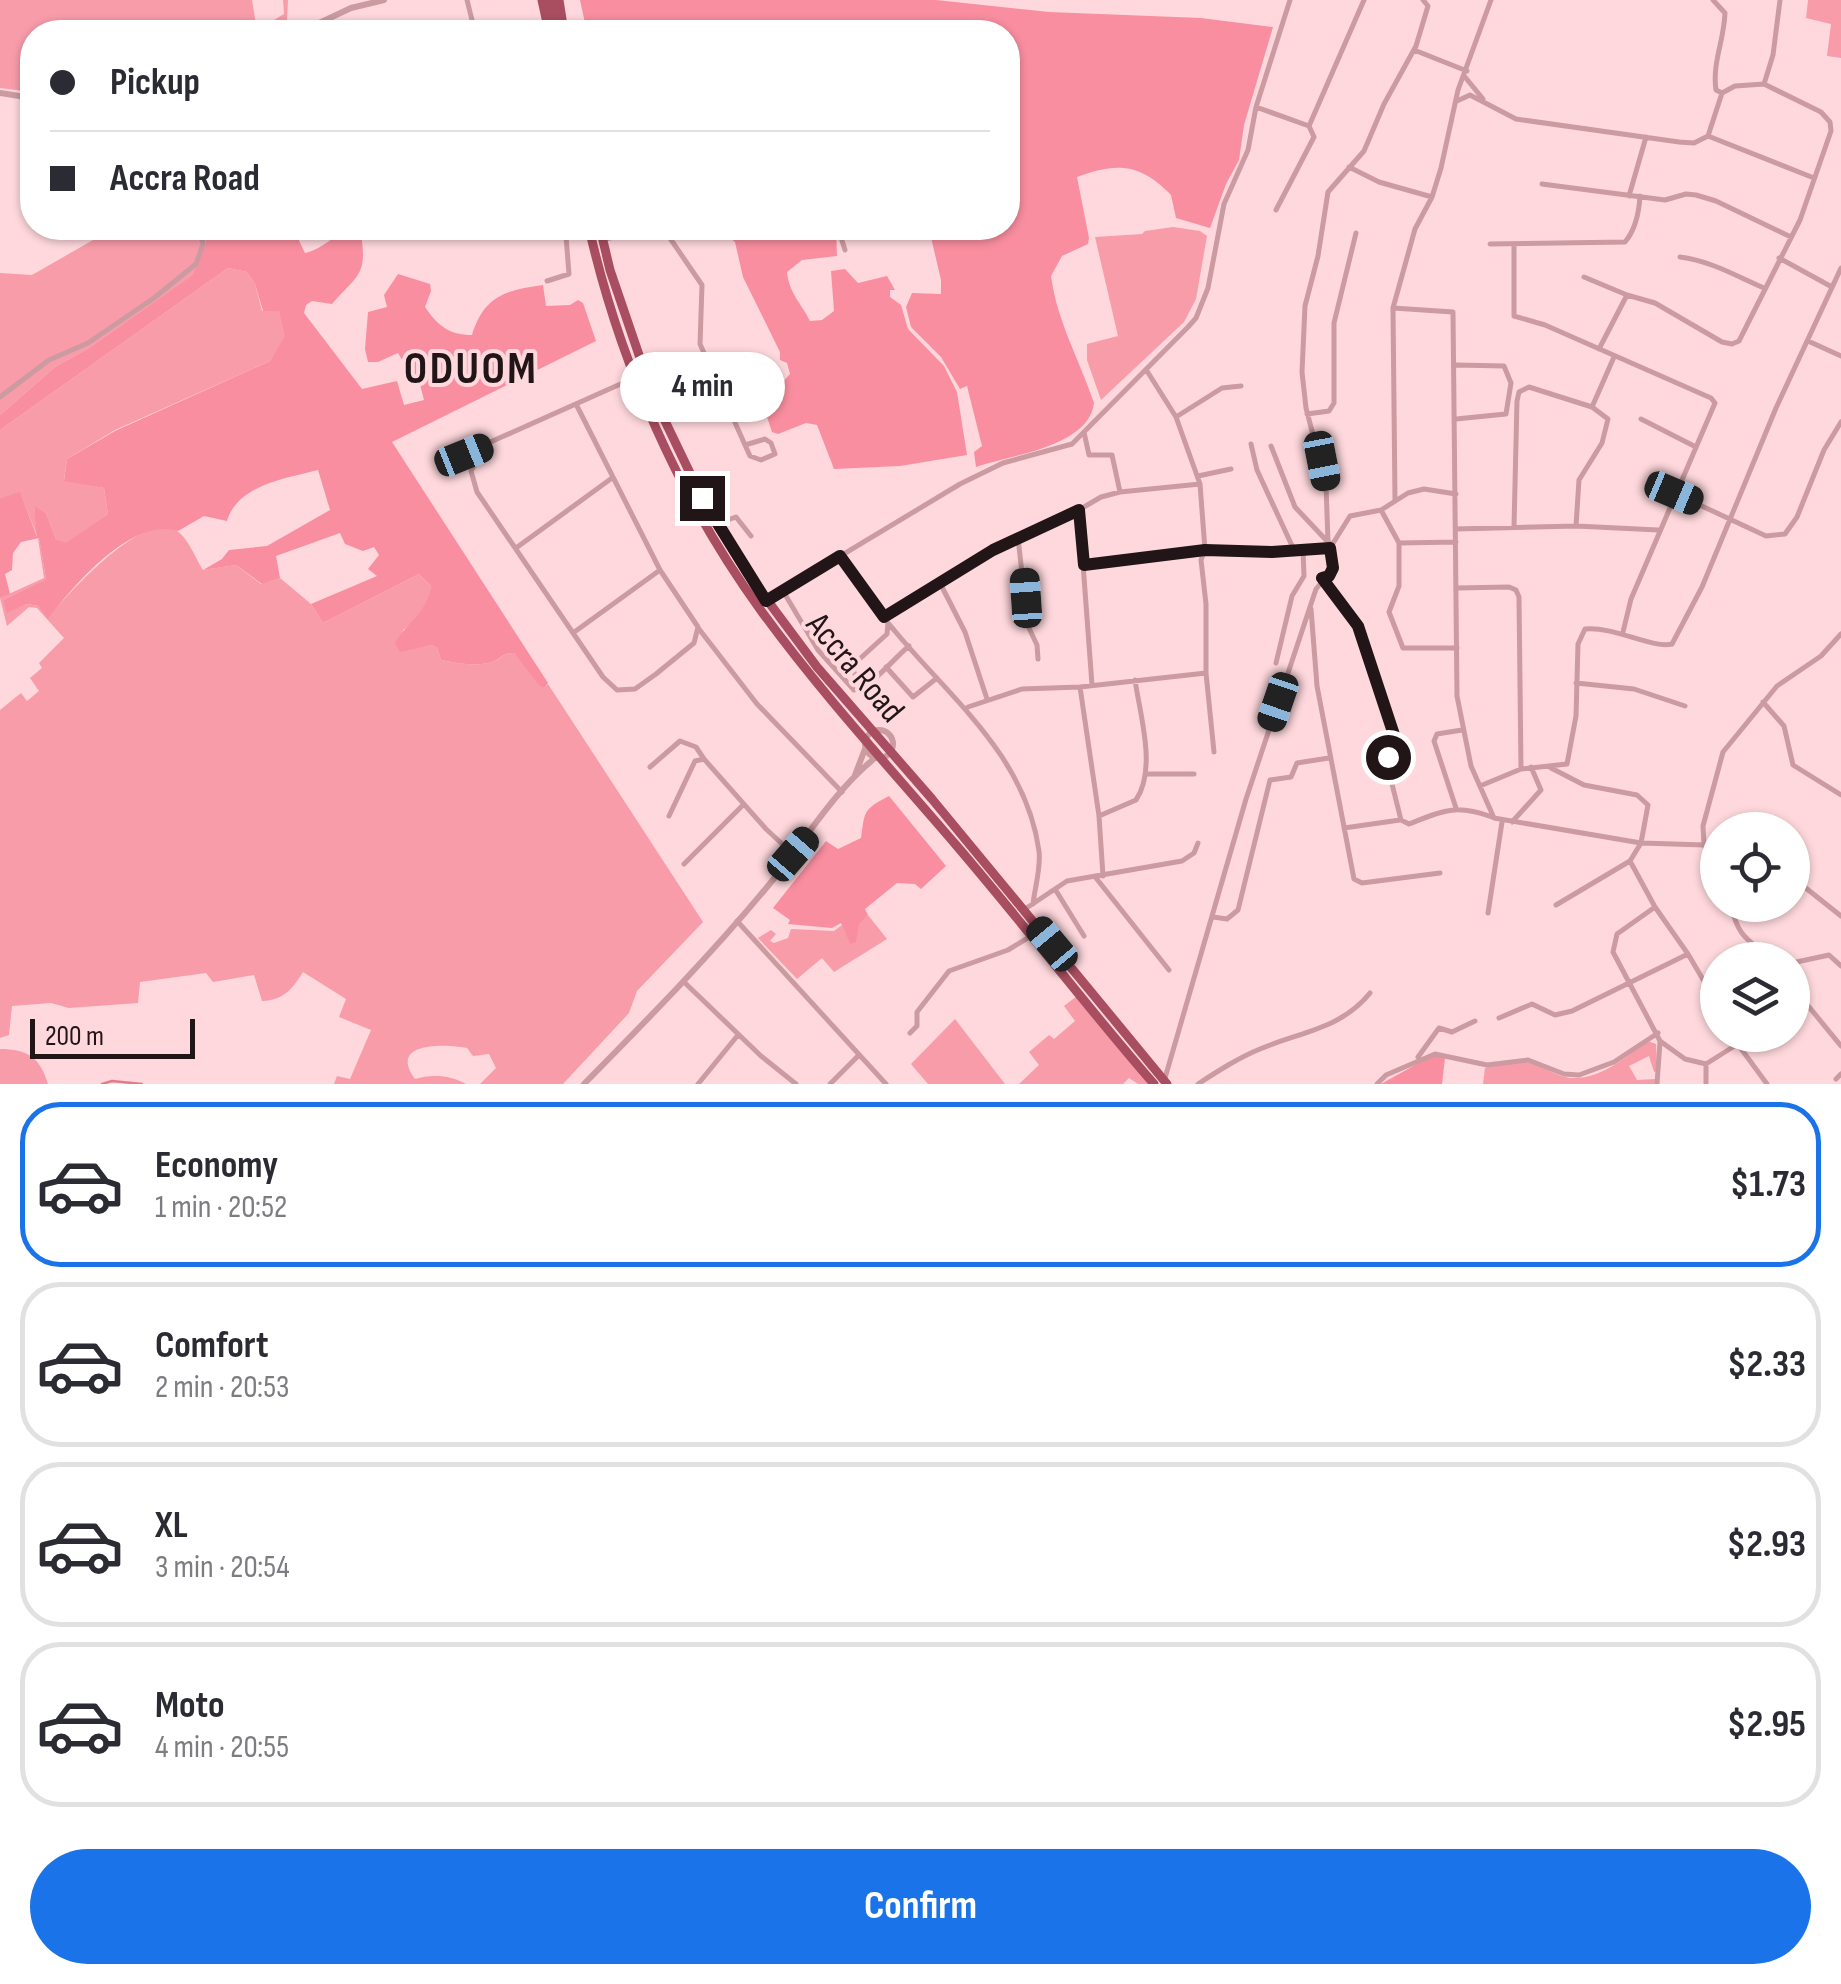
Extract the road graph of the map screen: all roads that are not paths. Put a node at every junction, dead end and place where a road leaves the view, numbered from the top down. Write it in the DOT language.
graph roads {
  1 [pos="384,0"];
  2 [pos="1290,0"];
  3 [pos="1364,0"];
  4 [pos="1423,0"];
  5 [pos="1492,0"];
  6 [pos="1713,0"];
  7 [pos="1780,0"];
  8 [pos="324,20"];
  9 [pos="1414,50"];
  10 [pos="1466,74"];
  11 [pos="1764,84"];
  12 [pos="1725,91"];
  13 [pos="1485,102"];
  14 [pos="1456,103"];
  15 [pos="1256,107"];
  16 [pos="1309,126"];
  17 [pos="1841,128"];
  18 [pos="1646,136"];
  19 [pos="1708,136"];
  20 [pos="1830,136"];
  21 [pos="1349,168"];
  22 [pos="1814,178"];
  23 [pos="1542,184"];
  24 [pos="1629,196"];
  25 [pos="1640,196"];
  26 [pos="1432,197"];
  27 [pos="1276,210"];
  28 [pos="1356,234"];
  29 [pos="1790,237"];
  30 [pos="201,240"];
  31 [pos="566,240"];
  32 [pos="592,240"];
  33 [pos="602,240"];
  34 [pos="671,240"];
  35 [pos="842,240"];
  36 [pos="1490,244"];
  37 [pos="1514,246"];
  38 [pos="845,250"];
  39 [pos="1680,256"];
  40 [pos="1778,258"];
  41 [pos="1841,268"];
  42 [pos="1584,277"];
  43 [pos="547,280"];
  44 [pos="1832,287"];
  45 [pos="1764,288"];
  46 [pos="1627,295"];
  47 [pos="1393,308"];
  48 [pos="1808,341"];
  49 [pos="1598,349"];
  50 [pos="1841,356"];
  51 [pos="1614,357"];
  52 [pos="1456,366"];
  53 [pos="1146,371"];
  54 [pos="742,375"];
  55 [pos="634,378"];
  56 [pos="1241,386"];
  57 [pos="719,388"];
  58 [pos="0,398"];
  59 [pos="577,406"];
  60 [pos="1592,407"];
  61 [pos="1307,414"];
  62 [pos="1176,417"];
  63 [pos="1456,419"];
  64 [pos="1642,419"];
  65 [pos="1841,422"];
  66 [pos="1084,432"];
  67 [pos="1251,444"];
  68 [pos="745,445"];
  69 [pos="486,446"];
  70 [pos="1271,446"];
  71 [pos="1696,447"];
  72 [pos="441,464"];
  73 [pos="1231,469"];
  74 [pos="612,478"];
  75 [pos="1199,480"];
  76 [pos="1120,492"];
  77 [pos="1674,493"];
  78 [pos="1456,494"];
  79 [pos="1395,502"];
  80 [pos="1079,510"];
  81 [pos="1380,510"];
  82 [pos="1732,518"];
  83 [pos="716,524"];
  84 [pos="1576,526"];
  85 [pos="1514,527"];
  86 [pos="1456,529"];
  87 [pos="1658,530"];
  88 [pos="750,536"];
  89 [pos="1018,538"];
  90 [pos="1399,542"];
  91 [pos="1456,542"];
  92 [pos="1330,545"];
  93 [pos="516,548"];
  94 [pos="1205,550"];
  95 [pos="1294,550"];
  96 [pos="1302,550"];
  97 [pos="840,556"];
  98 [pos="1084,565"];
  99 [pos="660,570"];
  100 [pos="1322,578"];
  101 [pos="940,583"];
  102 [pos="1456,588"];
  103 [pos="783,590"];
  104 [pos="766,601"];
  105 [pos="1311,606"];
  106 [pos="886,620"];
  107 [pos="698,628"];
  108 [pos="1623,632"];
  109 [pos="573,634"];
  110 [pos="1841,634"];
  111 [pos="909,646"];
  112 [pos="1457,648"];
  113 [pos="1038,659"];
  114 [pos="1276,663"];
  115 [pos="886,667"];
  116 [pos="1206,673"];
  117 [pos="937,678"];
  118 [pos="1135,680"];
  119 [pos="1576,683"];
  120 [pos="866,685"];
  121 [pos="1092,685"];
  122 [pos="1080,686"];
  123 [pos="987,699"];
  124 [pos="1763,702"];
  125 [pos="1685,706"];
  126 [pos="966,708"];
  127 [pos="1462,730"];
  128 [pos="868,740"];
  129 [pos="891,751"];
  130 [pos="1214,752"];
  131 [pos="704,758"];
  132 [pos="878,758"];
  133 [pos="1329,758"];
  134 [pos="1548,766"];
  135 [pos="1531,767"];
  136 [pos="650,768"];
  137 [pos="1521,769"];
  138 [pos="1145,774"];
  139 [pos="1194,774"];
  140 [pos="854,776"];
  141 [pos="1480,786"];
  142 [pos="842,792"];
  143 [pos="1841,795"];
  144 [pos="743,804"];
  145 [pos="1456,808"];
  146 [pos="1706,812"];
  147 [pos="669,816"];
  148 [pos="1098,816"];
  149 [pos="1494,818"];
  150 [pos="1401,820"];
  151 [pos="1502,822"];
  152 [pos="1512,822"];
  153 [pos="1344,828"];
  154 [pos="967,840"];
  155 [pos="1198,843"];
  156 [pos="1641,843"];
  157 [pos="1700,845"];
  158 [pos="957,846"];
  159 [pos="793,854"];
  160 [pos="1630,861"];
  161 [pos="684,864"];
  162 [pos="1440,873"];
  163 [pos="1099,877"];
  164 [pos="1055,889"];
  165 [pos="1810,891"];
  166 [pos="1556,905"];
  167 [pos="1029,907"];
  168 [pos="1654,908"];
  169 [pos="1488,913"];
  170 [pos="1841,916"];
  171 [pos="1213,918"];
  172 [pos="737,921"];
  173 [pos="1735,922"];
  174 [pos="1031,936"];
  175 [pos="1084,936"];
  176 [pos="1749,942"];
  177 [pos="1688,954"];
  178 [pos="1810,960"];
  179 [pos="1841,966"];
  180 [pos="1169,970"];
  181 [pos="1700,974"];
  182 [pos="684,982"];
  183 [pos="1630,983"];
  184 [pos="1370,992"];
  185 [pos="1810,1008"];
  186 [pos="1500,1018"];
  187 [pos="1475,1021"];
  188 [pos="910,1032"];
  189 [pos="1658,1033"];
  190 [pos="738,1035"];
  191 [pos="1660,1041"];
  192 [pos="1841,1046"];
  193 [pos="1725,1052"];
  194 [pos="1742,1052"];
  195 [pos="859,1055"];
  196 [pos="1416,1060"];
  197 [pos="1706,1064"];
  198 [pos="787,1076"];
  199 [pos="1162,1083"];
  200 [pos="584,1084"];
  201 [pos="698,1084"];
  202 [pos="781,1084"];
  203 [pos="796,1084"];
  204 [pos="830,1084"];
  205 [pos="886,1084"];
  206 [pos="1198,1084"];
  207 [pos="1377,1084"];
  208 [pos="1657,1084"];
  209 [pos="1706,1084"];
  210 [pos="1767,1084"];
  1 -- 8 [label="street"];
  2 -- 15 [label="street"];
  3 -- 16 [label="street"];
  4 -- 9 [label="street"];
  5 -- 10 [label="street"];
  6 -- 12 [label="street"];
  7 -- 11 [label="street"];
  9 -- 10 [label="street"];
  9 -- 21 [label="street"];
  10 -- 13 [label="street"];
  10 -- 14 [label="street"];
  11 -- 12 [label="street"];
  11 -- 20 [label="street"];
  12 -- 19 [label="street"];
  13 -- 14 [label="street"];
  13 -- 18 [label="street"];
  14 -- 26 [label="street"];
  15 -- 16 [label="street"];
  15 -- 53 [label="street"];
  16 -- 27 [label="street"];
  17 -- 20 [label="street"];
  18 -- 19 [label="street"];
  18 -- 24 [label="street"];
  19 -- 22 [label="street"];
  20 -- 22 [label="street"];
  21 -- 26 [label="street"];
  21 -- 61 [label="street"];
  22 -- 29 [label="street"];
  23 -- 24 [label="street"];
  24 -- 25 [label="street"];
  25 -- 29 [label="street"];
  25 -- 37 [label="street"];
  26 -- 47 [label="street"];
  28 -- 61 [label="street"];
  29 -- 40 [label="street"];
  30 -- 58 [label="street"];
  31 -- 43 [label="street"];
  32 -- 55 [label="highway, Accra Road"];
  33 -- 83 [label="highway, Accra Road"];
  34 -- 57 [label="street"];
  35 -- 38 [label="street"];
  36 -- 37 [label="street"];
  37 -- 49 [label="street"];
  39 -- 45 [label="street"];
  40 -- 44 [label="street"];
  40 -- 45 [label="street"];
  41 -- 44 [label="street"];
  42 -- 46 [label="street"];
  44 -- 48 [label="street"];
  45 -- 46 [label="street"];
  46 -- 49 [label="street"];
  47 -- 52 [label="street"];
  47 -- 79 [label="street"];
  48 -- 50 [label="street"];
  48 -- 82 [label="street"];
  49 -- 51 [label="street"];
  51 -- 60 [label="street"];
  51 -- 71 [label="street"];
  52 -- 63 [label="street"];
  52 -- 63 [label="street"];
  53 -- 62 [label="street"];
  53 -- 66 [label="street"];
  54 -- 57 [label="street"];
  55 -- 59 [label="street"];
  55 -- 128 [label="highway, Accra Road"];
  56 -- 62 [label="street"];
  57 -- 68 [label="street"];
  59 -- 69 [label="street"];
  59 -- 74 [label="street"];
  60 -- 84 [label="street"];
  60 -- 85 [label="street"];
  61 -- 92 [label="street"];
  62 -- 75 [label="street"];
  63 -- 78 [label="street"];
  64 -- 71 [label="street"];
  65 -- 82 [label="street"];
  66 -- 76 [label="street"];
  66 -- 97 [label="street"];
  67 -- 95 [label="street"];
  68 -- 68 [label="street"];
  69 -- 72 [label="street"];
  69 -- 93 [label="street"];
  70 -- 92 [label="street"];
  71 -- 77 [label="street"];
  73 -- 75 [label="street"];
  74 -- 93 [label="street"];
  74 -- 99 [label="street"];
  75 -- 76 [label="street"];
  75 -- 94 [label="street"];
  76 -- 80 [label="street"];
  77 -- 82 [label="street"];
  77 -- 87 [label="street"];
  78 -- 79 [label="street"];
  78 -- 86 [label="street"];
  79 -- 81 [label="street"];
  80 -- 89 [label="street"];
  80 -- 98 [label="street"];
  81 -- 90 [label="street"];
  81 -- 92 [label="street"];
  82 -- 108 [label="street"];
  83 -- 88 [label="street"];
  83 -- 104 [label="highway, Accra Road"];
  84 -- 85 [label="street"];
  84 -- 87 [label="street"];
  85 -- 86 [label="street"];
  86 -- 91 [label="street"];
  87 -- 108 [label="street"];
  89 -- 101 [label="street"];
  89 -- 113 [label="street"];
  90 -- 91 [label="street"];
  90 -- 112 [label="street"];
  91 -- 102 [label="street"];
  92 -- 96 [label="street"];
  92 -- 100 [label="street"];
  93 -- 109 [label="street"];
  94 -- 95 [label="street"];
  94 -- 98 [label="street"];
  94 -- 116 [label="street"];
  95 -- 96 [label="street"];
  96 -- 114 [label="street"];
  97 -- 103 [label="street"];
  97 -- 106 [label="street"];
  98 -- 121 [label="street"];
  99 -- 107 [label="street"];
  99 -- 109 [label="street"];
  100 -- 105 [label="street"];
  100 -- 150 [label="street"];
  101 -- 106 [label="street"];
  101 -- 123 [label="street"];
  102 -- 112 [label="street"];
  102 -- 137 [label="street"];
  103 -- 104 [label="street"];
  103 -- 120 [label="street"];
  104 -- 128 [label="highway, Accra Road"];
  105 -- 133 [label="street"];
  105 -- 171 [label="street"];
  106 -- 111 [label="street"];
  106 -- 120 [label="street"];
  107 -- 109 [label="street"];
  107 -- 142 [label="street"];
  108 -- 119 [label="street"];
  110 -- 124 [label="street"];
  111 -- 115 [label="street"];
  111 -- 117 [label="street"];
  112 -- 127 [label="street"];
  115 -- 117 [label="street"];
  115 -- 120 [label="street"];
  116 -- 118 [label="street"];
  116 -- 130 [label="street"];
  117 -- 126 [label="street"];
  118 -- 121 [label="street"];
  118 -- 138 [label="street"];
  119 -- 125 [label="street"];
  119 -- 134 [label="street"];
  121 -- 122 [label="street"];
  122 -- 123 [label="street"];
  122 -- 148 [label="street"];
  123 -- 126 [label="street"];
  124 -- 143 [label="street"];
  124 -- 146 [label="street"];
  126 -- 167 [label="street"];
  127 -- 141 [label="street"];
  127 -- 145 [label="street"];
  128 -- 129 [label="highway, Accra Road"];
  128 -- 132 [label="highway, Accra Road"];
  128 -- 140 [label="street"];
  129 -- 132 [label="street"];
  129 -- 154 [label="highway, Accra Road"];
  131 -- 136 [label="street"];
  131 -- 144 [label="street"];
  131 -- 147 [label="street"];
  132 -- 140 [label="street"];
  132 -- 158 [label="highway, Accra Road"];
  133 -- 153 [label="street"];
  133 -- 171 [label="street"];
  134 -- 135 [label="street"];
  134 -- 156 [label="street"];
  135 -- 137 [label="street"];
  135 -- 152 [label="street"];
  137 -- 141 [label="street"];
  138 -- 139 [label="street"];
  138 -- 148 [label="street"];
  140 -- 142 [label="street"];
  141 -- 149 [label="street"];
  142 -- 159 [label="street"];
  144 -- 159 [label="street"];
  144 -- 161 [label="street"];
  145 -- 149 [label="street"];
  145 -- 150 [label="street"];
  148 -- 163 [label="street"];
  149 -- 151 [label="street"];
  150 -- 153 [label="street"];
  151 -- 152 [label="street"];
  151 -- 169 [label="street"];
  152 -- 156 [label="street"];
  153 -- 162 [label="street"];
  154 -- 158 [label="highway"];
  154 -- 167 [label="highway, Accra Road"];
  155 -- 163 [label="street"];
  156 -- 157 [label="street"];
  156 -- 160 [label="street"];
  158 -- 174 [label="highway, Accra Road"];
  159 -- 172 [label="street"];
  160 -- 166 [label="street"];
  160 -- 168 [label="street"];
  163 -- 164 [label="street"];
  163 -- 180 [label="street"];
  164 -- 167 [label="street"];
  164 -- 175 [label="street"];
  165 -- 170 [label="street"];
  167 -- 199 [label="highway, Accra Road"];
  168 -- 177 [label="street"];
  168 -- 183 [label="street"];
  171 -- 199 [label="street"];
  172 -- 182 [label="street"];
  172 -- 195 [label="street"];
  173 -- 176 [label="street"];
  174 -- 188 [label="street"];
  174 -- 199 [label="highway, Accra Road"];
  177 -- 181 [label="street"];
  177 -- 183 [label="street"];
  178 -- 179 [label="street"];
  182 -- 190 [label="street"];
  182 -- 200 [label="street"];
  183 -- 186 [label="street"];
  183 -- 189 [label="street"];
  184 -- 206 [label="street"];
  185 -- 192 [label="street"];
  187 -- 196 [label="street"];
  189 -- 191 [label="street"];
  189 -- 196 [label="street"];
  190 -- 198 [label="street"];
  190 -- 201 [label="street"];
  191 -- 197 [label="street"];
  191 -- 208 [label="street"];
  193 -- 197 [label="street"];
  194 -- 210 [label="street"];
  195 -- 204 [label="street"];
  195 -- 205 [label="street"];
  196 -- 207 [label="street"];
  197 -- 209 [label="street"];
  198 -- 202 [label="street"];
  198 -- 203 [label="street"];
}
